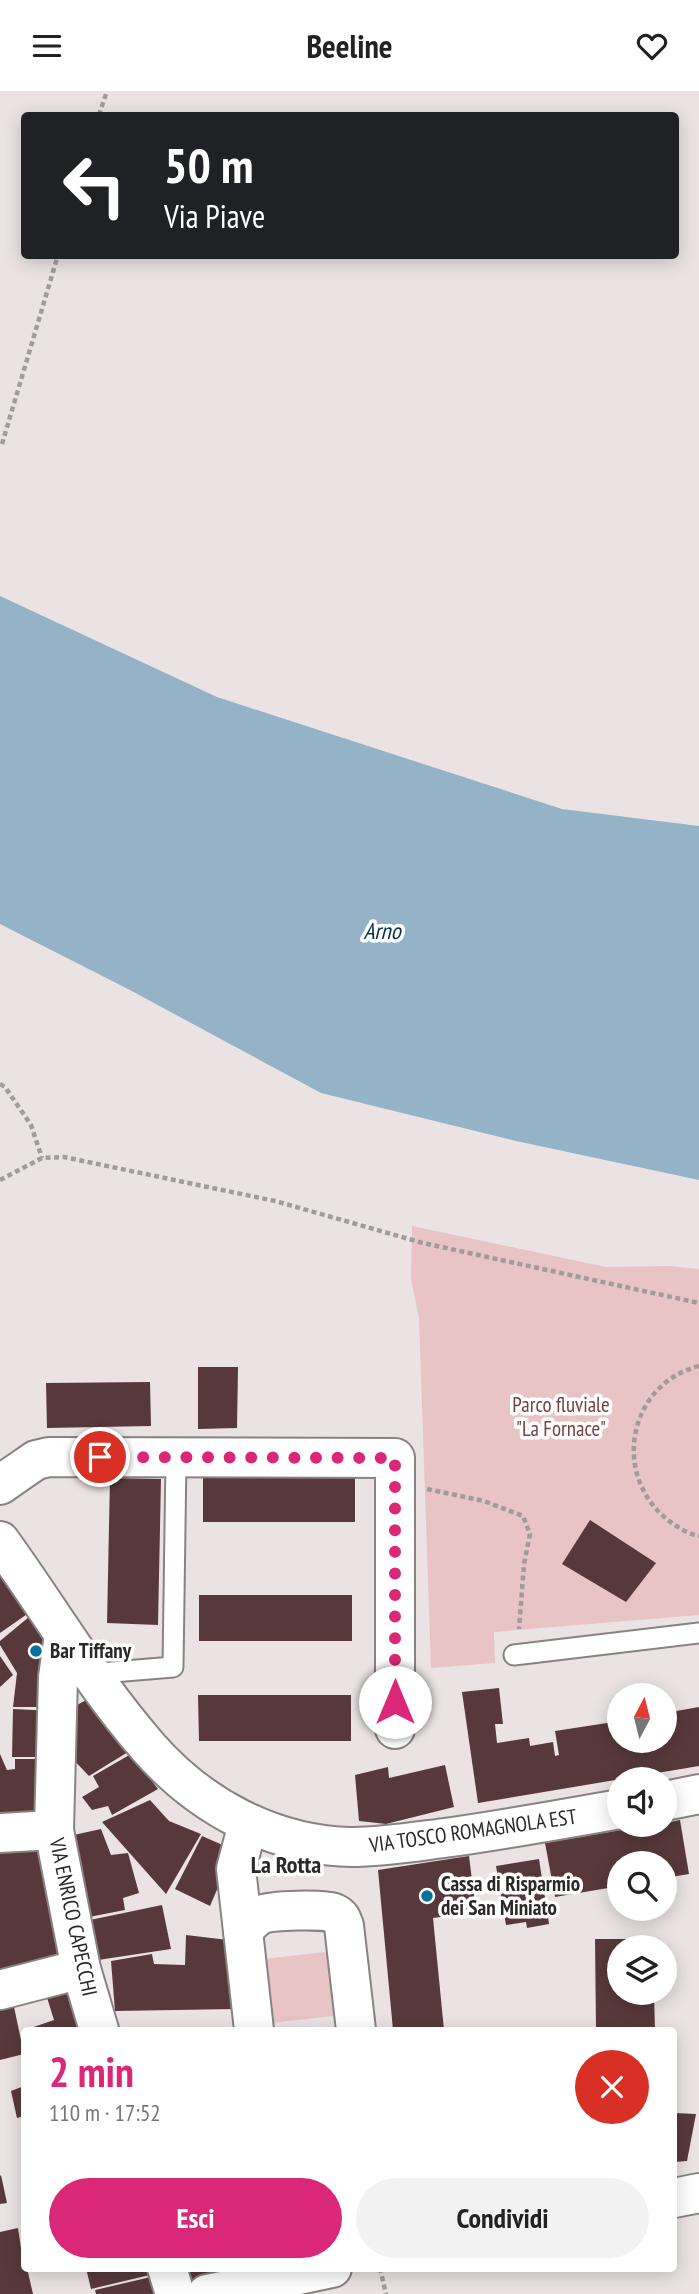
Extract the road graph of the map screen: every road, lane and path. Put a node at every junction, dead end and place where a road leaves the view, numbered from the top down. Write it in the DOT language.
graph roads {
  1 [pos="107,91"];
  2 [pos="100,112"];
  3 [pos="57,259"];
  4 [pos="2,444"];
  5 [pos="0,1084"];
  6 [pos="42,1159"];
  7 [pos="0,1181"];
  8 [pos="699,1303"];
  9 [pos="699,1366"];
  10 [pos="176,1458"];
  11 [pos="0,1485"];
  12 [pos="395,1486"];
  13 [pos="699,1536"];
  14 [pos="0,1541"];
  15 [pos="699,1633"];
  16 [pos="64,1635"];
  17 [pos="514,1655"];
  18 [pos="89,1674"];
  19 [pos="395,1729"];
  20 [pos="699,1794"];
  21 [pos="677,1799"];
  22 [pos="607,1811"];
  23 [pos="248,1823"];
  24 [pos="54,1830"];
  25 [pos="0,1833"];
  26 [pos="243,1931"];
  27 [pos="81,1969"];
  28 [pos="0,1990"];
  29 [pos="98,2027"];
  30 [pos="254,2027"];
  31 [pos="356,2027"];
  32 [pos="699,2193"];
  33 [pos="677,2197"];
  34 [pos="168,2272"];
  35 [pos="313,2272"];
  36 [pos="381,2272"];
  37 [pos="175,2294"];
  38 [pos="207,2294"];
  39 [pos="387,2294"];
  1 -- 2 [label="path"];
  3 -- 4 [label="path"];
  5 -- 6 [label="path"];
  6 -- 7 [label="path"];
  6 -- 8 [label="path"];
  9 -- 13 [label="path"];
  10 -- 11 [label="street"];
  10 -- 12 [label="street"];
  10 -- 18 [label="lane"];
  12 -- 17 [label="path"];
  12 -- 19 [label="street"];
  14 -- 16 [label="street, VIA TOSCO ROMAGNOLA EST"];
  15 -- 17 [label="lane"];
  16 -- 18 [label="street, VIA TOSCO ROMAGNOLA EST"];
  16 -- 24 [label="street, VIA ENRICO CAPECCHI"];
  18 -- 23 [label="street, VIA TOSCO ROMAGNOLA EST"];
  20 -- 21 [label="street"];
  22 -- 23 [label="street, VIA TOSCO ROMAGNOLA EST"];
  23 -- 26 [label="street"];
  24 -- 25 [label="street"];
  24 -- 27 [label="street, VIA ENRICO CAPECCHI"];
  26 -- 30 [label="street"];
  26 -- 31 [label="street"];
  27 -- 28 [label="street"];
  27 -- 29 [label="street, VIA ENRICO CAPECCHI"];
  32 -- 33 [label="street"];
  34 -- 37 [label="street"];
  35 -- 38 [label="street"];
  36 -- 39 [label="path"];
}
